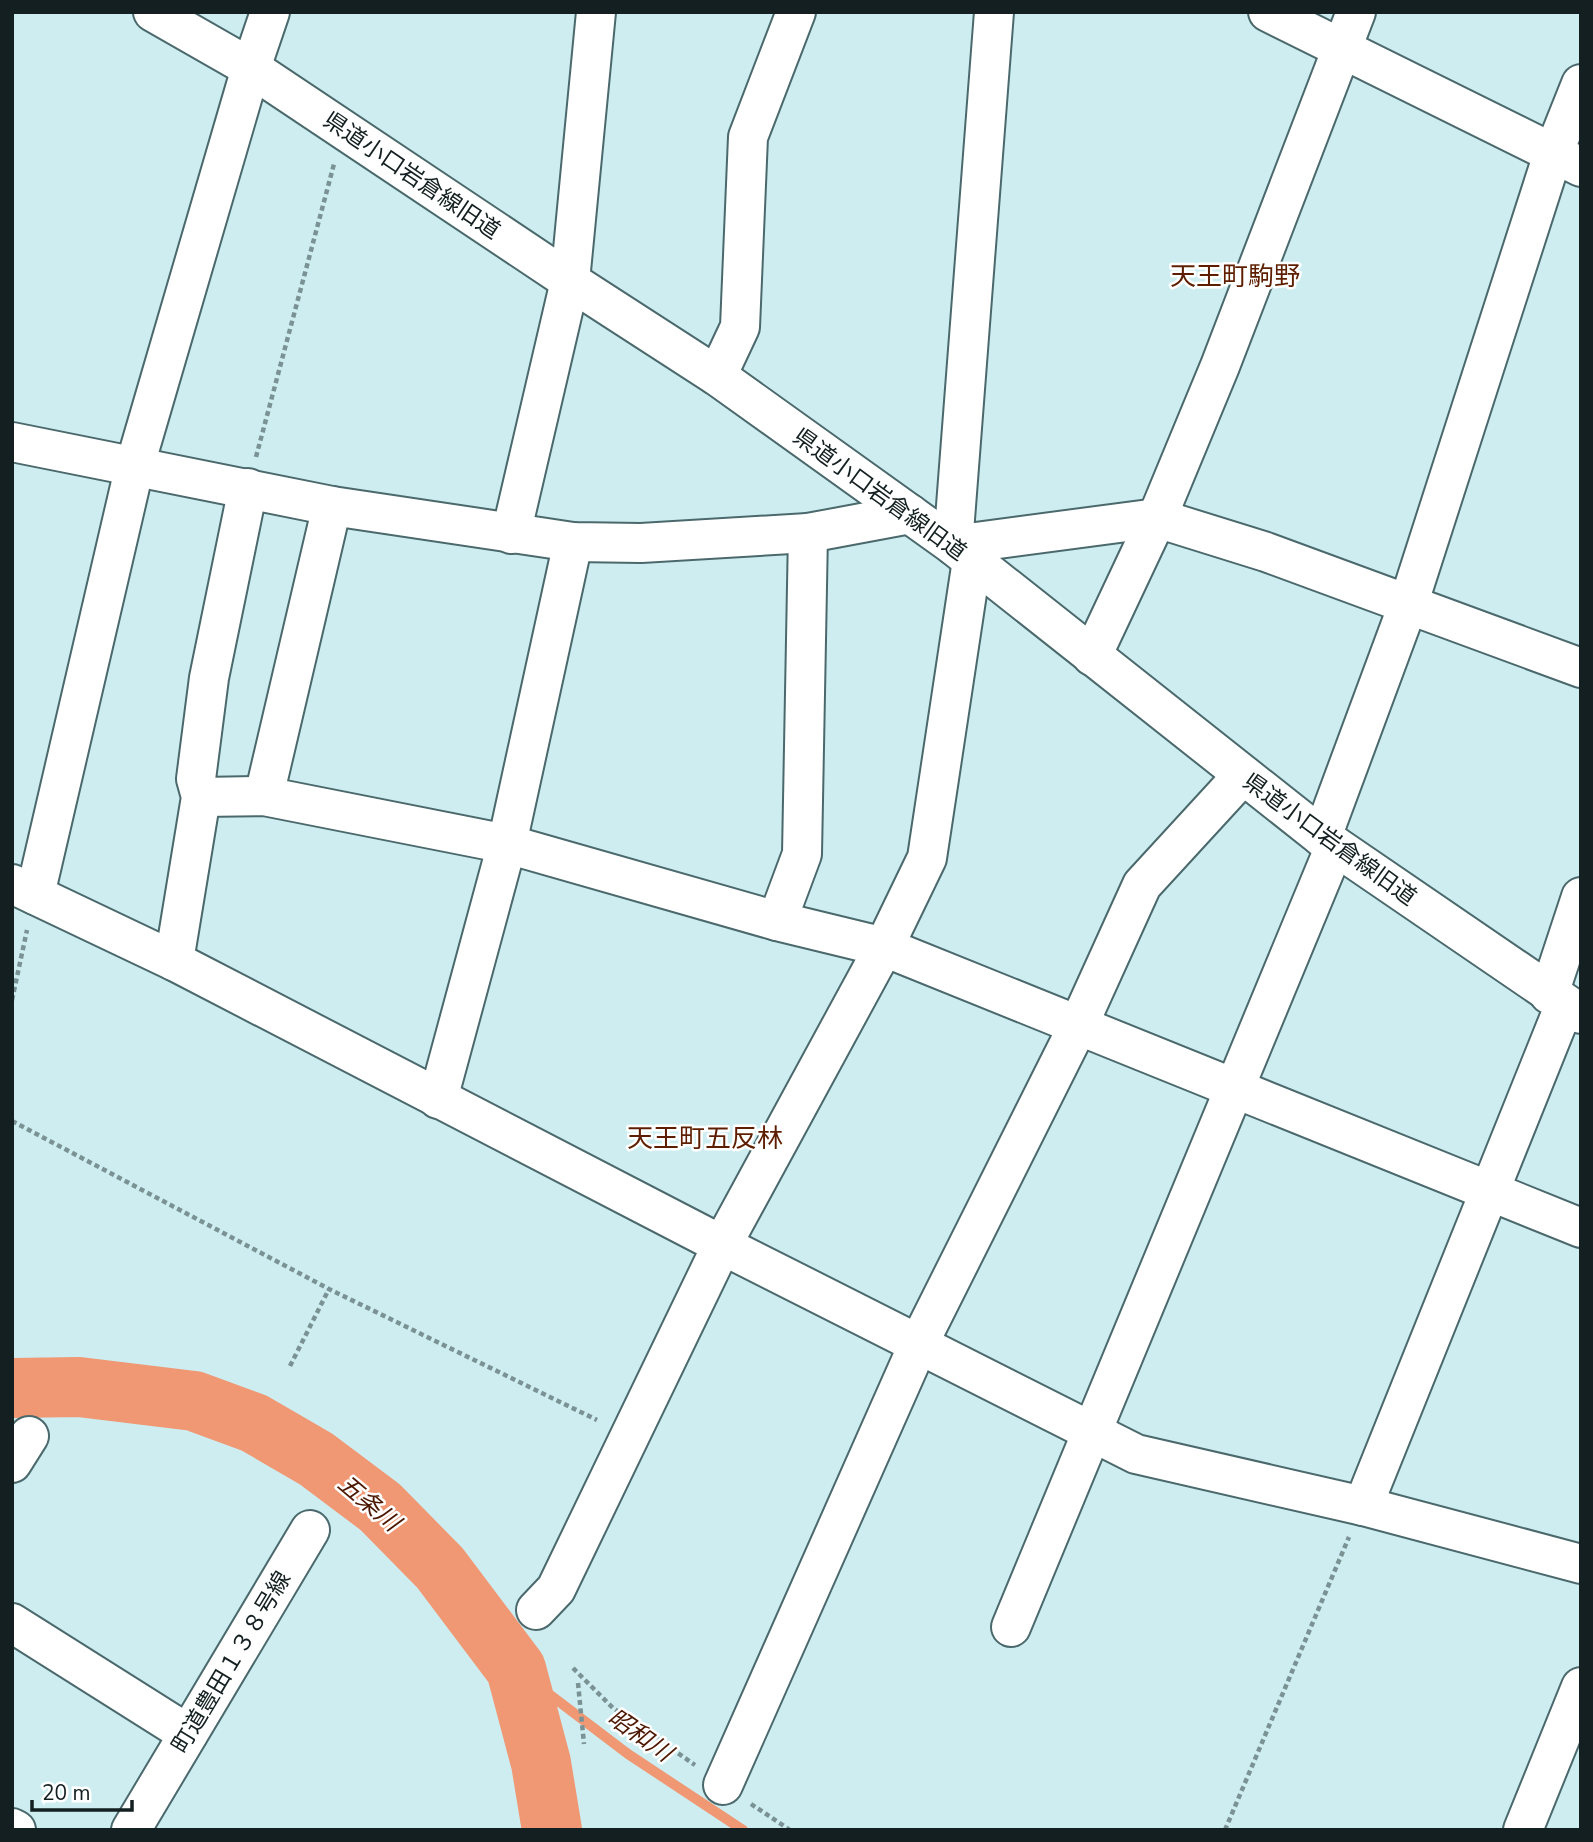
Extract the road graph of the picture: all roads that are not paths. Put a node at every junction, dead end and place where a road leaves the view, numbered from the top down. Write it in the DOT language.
graph roads {
  1 [pos="153,12"];
  2 [pos="270,12"];
  3 [pos="596,12"];
  4 [pos="796,12"];
  5 [pos="993,12"];
  6 [pos="1268,12"];
  7 [pos="1356,12"];
  8 [pos="1342,49"];
  9 [pos="251,68"];
  10 [pos="1581,84"];
  11 [pos="1567,161"];
  12 [pos="570,281"];
  13 [pos="717,376"];
  14 [pos="12,442"];
  15 [pos="135,465"];
  16 [pos="248,488"];
  17 [pos="332,506"];
  18 [pos="910,514"];
  19 [pos="1157,518"];
  20 [pos="808,533"];
  21 [pos="511,534"];
  22 [pos="573,542"];
  23 [pos="963,553"];
  24 [pos="1408,605"];
  25 [pos="1092,656"];
  26 [pos="1581,668"];
  27 [pos="1243,775"];
  28 [pos="264,796"];
  29 [pos="201,797"];
  30 [pos="1329,841"];
  31 [pos="508,844"];
  32 [pos="24,890"];
  33 [pos="1581,897"];
  34 [pos="777,921"];
  35 [pos="884,947"];
  36 [pos="174,961"];
  37 [pos="1565,1004"];
  38 [pos="1078,1026"];
  39 [pos="1234,1089"];
  40 [pos="438,1099"];
  41 [pos="1490,1192"];
  42 [pos="1581,1228"];
  43 [pos="722,1245"];
  44 [pos="919,1343"];
  45 [pos="1092,1431"];
  46 [pos="1363,1506"];
  47 [pos="310,1530"];
  48 [pos="1581,1564"];
  49 [pos="536,1610"];
  50 [pos="12,1623"];
  51 [pos="1011,1627"];
  52 [pos="1581,1687"];
  53 [pos="188,1734"];
  54 [pos="723,1785"];
  55 [pos="131,1830"];
  56 [pos="1523,1830"];
  1 -- 9 [label="street, 県道小口岩倉線旧道"];
  2 -- 9 [label="street"];
  3 -- 12 [label="street"];
  4 -- 13 [label="street"];
  5 -- 23 [label="street"];
  6 -- 8 [label="street"];
  7 -- 8 [label="street"];
  8 -- 11 [label="street"];
  8 -- 19 [label="street"];
  9 -- 12 [label="street, 県道小口岩倉線旧道"];
  9 -- 15 [label="street"];
  10 -- 11 [label="street"];
  11 -- 24 [label="street"];
  12 -- 13 [label="street, 県道小口岩倉線旧道"];
  12 -- 21 [label="street"];
  13 -- 18 [label="street, 県道小口岩倉線旧道"];
  14 -- 15 [label="street"];
  15 -- 16 [label="street"];
  15 -- 32 [label="street"];
  16 -- 17 [label="street"];
  16 -- 29 [label="street"];
  17 -- 21 [label="street"];
  17 -- 28 [label="street"];
  18 -- 20 [label="street"];
  18 -- 23 [label="street, 県道小口岩倉線旧道"];
  19 -- 23 [label="street"];
  19 -- 24 [label="street"];
  19 -- 25 [label="street"];
  20 -- 22 [label="street"];
  20 -- 34 [label="street"];
  21 -- 22 [label="street"];
  22 -- 31 [label="street"];
  23 -- 25 [label="street, 県道小口岩倉線旧道"];
  23 -- 35 [label="street"];
  24 -- 26 [label="street"];
  24 -- 30 [label="street"];
  25 -- 27 [label="street, 県道小口岩倉線旧道"];
  27 -- 30 [label="street, 県道小口岩倉線旧道"];
  27 -- 38 [label="street"];
  28 -- 29 [label="street"];
  28 -- 31 [label="street"];
  29 -- 36 [label="street"];
  30 -- 37 [label="street, 県道小口岩倉線旧道"];
  30 -- 39 [label="street"];
  31 -- 34 [label="street"];
  31 -- 40 [label="street"];
  32 -- 36 [label="street"];
  33 -- 37 [label="street"];
  34 -- 35 [label="street"];
  35 -- 38 [label="street"];
  35 -- 43 [label="street"];
  36 -- 40 [label="street"];
  37 -- 41 [label="street"];
  38 -- 39 [label="street"];
  38 -- 44 [label="street"];
  39 -- 41 [label="street"];
  39 -- 45 [label="street"];
  40 -- 43 [label="street"];
  41 -- 42 [label="street"];
  41 -- 46 [label="street"];
  43 -- 44 [label="street"];
  43 -- 49 [label="street"];
  44 -- 45 [label="street"];
  44 -- 54 [label="street"];
  45 -- 46 [label="street"];
  45 -- 51 [label="street"];
  46 -- 48 [label="street"];
  47 -- 53 [label="street, 町道豊田１３８号線"];
  50 -- 53 [label="street"];
  52 -- 56 [label="street"];
  53 -- 55 [label="street, 町道豊田１３８号線"];
}
